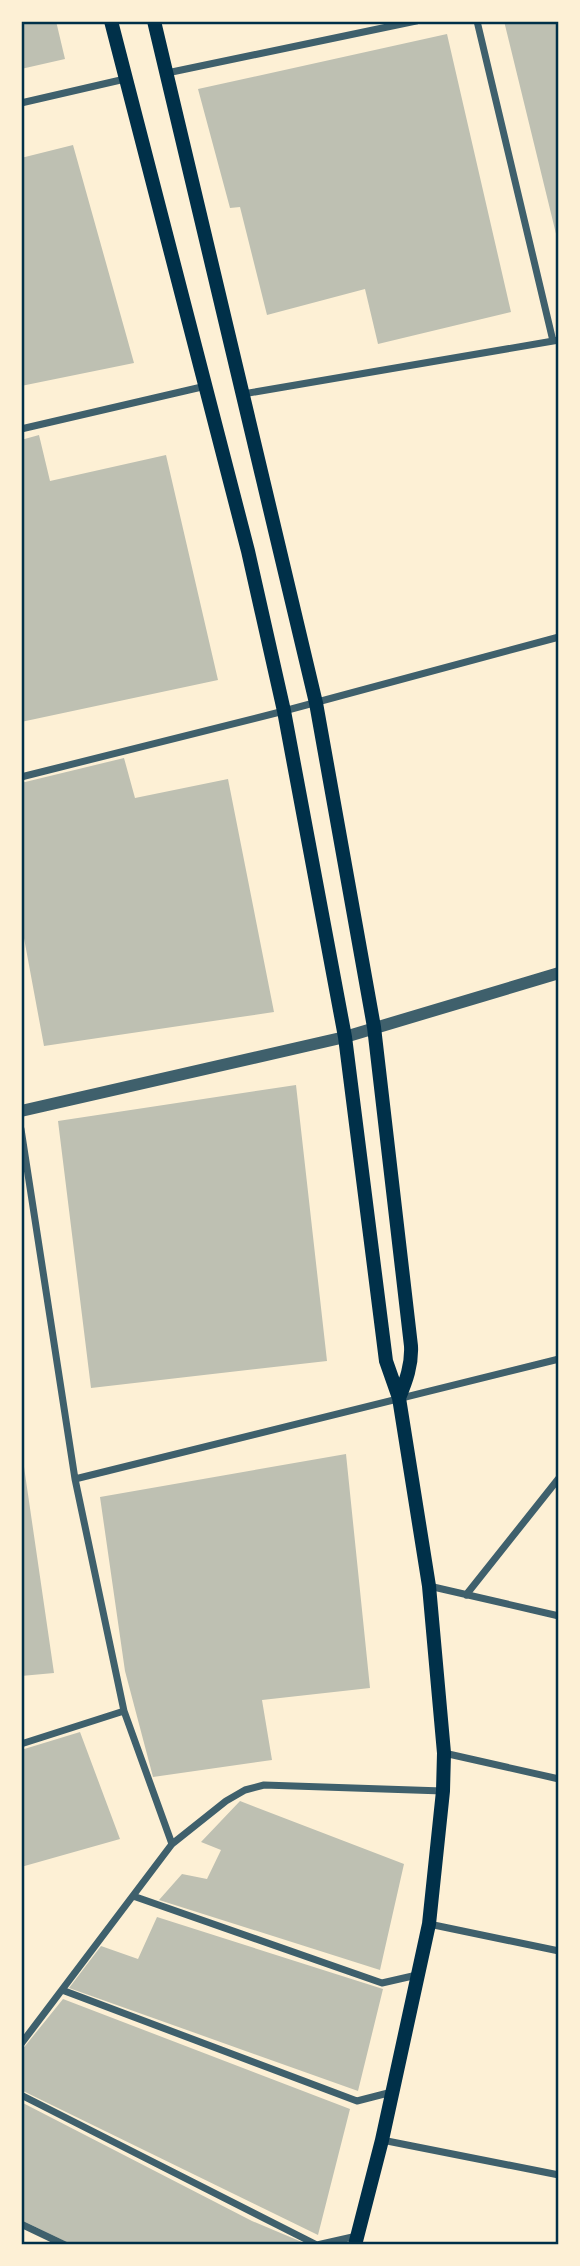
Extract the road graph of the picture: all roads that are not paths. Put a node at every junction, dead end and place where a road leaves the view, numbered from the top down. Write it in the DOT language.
graph roads {
  1 [pos="111,21"];
  2 [pos="154,21"];
  3 [pos="416,21"];
  4 [pos="477,21"];
  5 [pos="167,73"];
  6 [pos="125,79"];
  7 [pos="21,103"];
  8 [pos="556,340"];
  9 [pos="206,386"];
  10 [pos="243,394"];
  11 [pos="21,429"];
  12 [pos="559,637"];
  13 [pos="316,703"];
  14 [pos="284,711"];
  15 [pos="21,777"];
  16 [pos="559,973"];
  17 [pos="374,1027"];
  18 [pos="345,1037"];
  19 [pos="21,1111"];
  20 [pos="21,1129"];
  21 [pos="559,1359"];
  22 [pos="399,1398"];
  23 [pos="559,1478"];
  24 [pos="75,1479"];
  25 [pos="429,1586"];
  26 [pos="466,1595"];
  27 [pos="559,1616"];
  28 [pos="124,1711"];
  29 [pos="21,1744"];
  30 [pos="444,1753"];
  31 [pos="559,1779"];
  32 [pos="443,1791"];
  33 [pos="172,1844"];
  34 [pos="133,1896"];
  35 [pos="429,1924"];
  36 [pos="559,1951"];
  37 [pos="418,1975"];
  38 [pos="62,1990"];
  39 [pos="21,2044"];
  40 [pos="393,2092"];
  41 [pos="21,2095"];
  42 [pos="382,2140"];
  43 [pos="559,2175"];
  44 [pos="21,2224"];
  45 [pos="356,2240"];
  46 [pos="65,2245"];
  1 -- 6 [label="main road"];
  2 -- 5 [label="main road"];
  3 -- 5 [label="street"];
  4 -- 8 [label="street"];
  5 -- 10 [label="main road"];
  6 -- 7 [label="street"];
  6 -- 9 [label="main road"];
  8 -- 10 [label="street"];
  9 -- 11 [label="street"];
  9 -- 14 [label="main road"];
  10 -- 13 [label="main road"];
  12 -- 13 [label="street"];
  13 -- 14 [label="street"];
  13 -- 17 [label="main road"];
  14 -- 15 [label="street"];
  14 -- 18 [label="main road"];
  16 -- 17 [label="street"];
  17 -- 18 [label="street"];
  17 -- 22 [label="main road"];
  18 -- 19 [label="street"];
  18 -- 22 [label="main road"];
  20 -- 24 [label="street"];
  21 -- 22 [label="street"];
  22 -- 24 [label="street"];
  22 -- 25 [label="main road"];
  23 -- 26 [label="street"];
  24 -- 28 [label="street"];
  25 -- 26 [label="street"];
  25 -- 30 [label="main road"];
  26 -- 27 [label="street"];
  28 -- 29 [label="street"];
  28 -- 33 [label="street"];
  30 -- 31 [label="street"];
  30 -- 32 [label="main road"];
  32 -- 33 [label="street"];
  32 -- 35 [label="main road"];
  33 -- 34 [label="street"];
  34 -- 37 [label="street"];
  34 -- 38 [label="street"];
  35 -- 36 [label="street"];
  35 -- 37 [label="main road"];
  37 -- 40 [label="main road"];
  38 -- 39 [label="street"];
  38 -- 40 [label="street"];
  40 -- 42 [label="main road"];
  41 -- 45 [label="street"];
  42 -- 43 [label="street"];
  42 -- 45 [label="main road"];
  44 -- 46 [label="street"];
}
